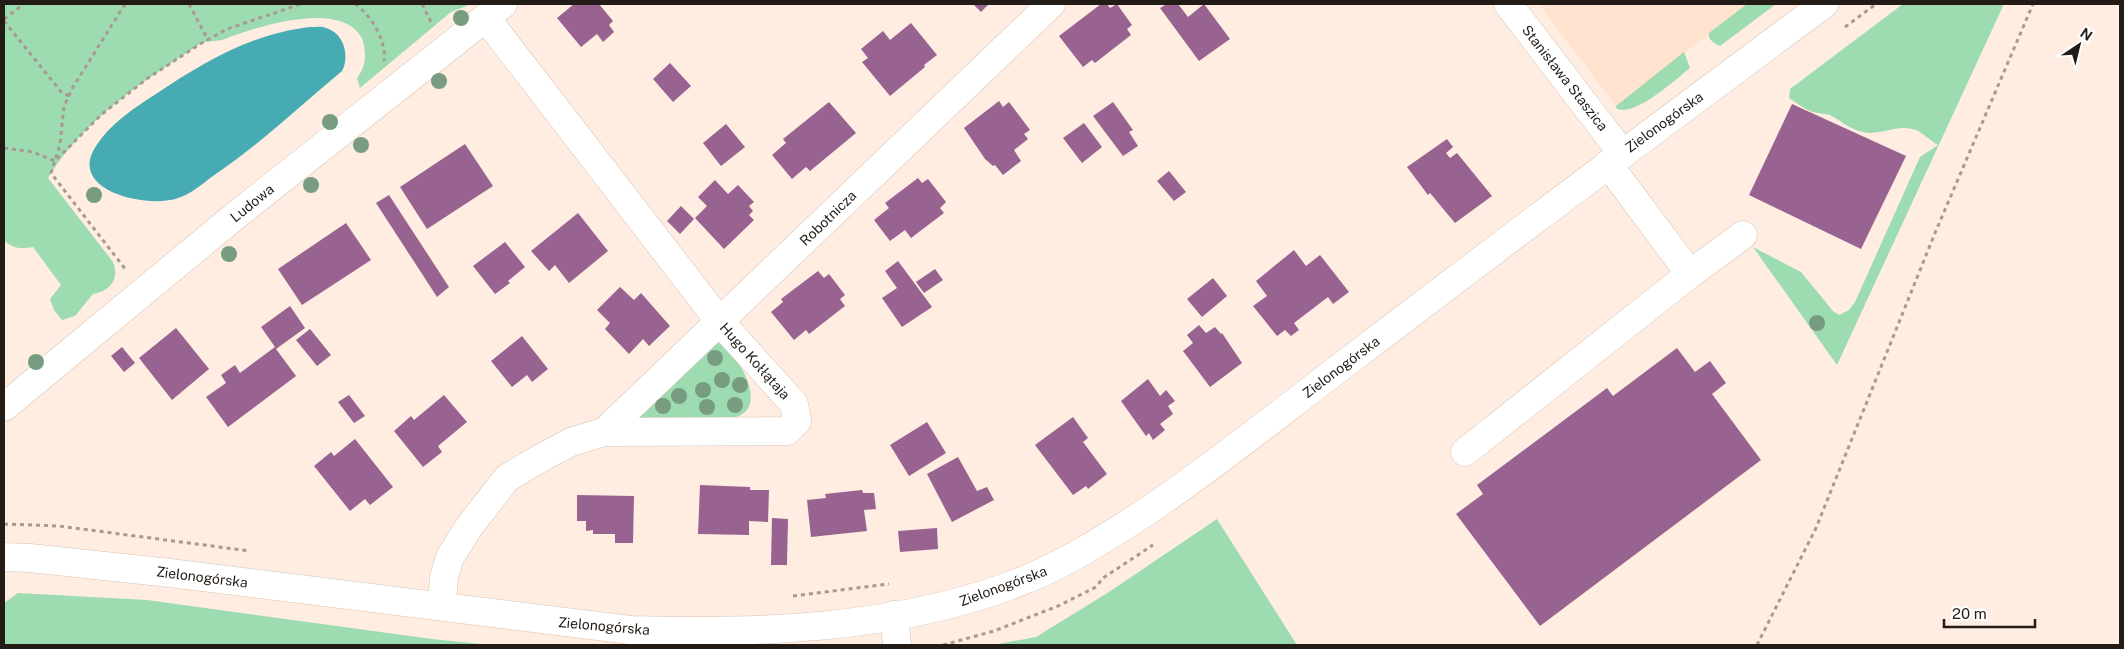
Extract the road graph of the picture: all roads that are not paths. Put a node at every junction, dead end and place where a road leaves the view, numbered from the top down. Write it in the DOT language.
graph roads {
  1 [pos="1051,4"];
  2 [pos="1508,4"];
  3 [pos="1824,4"];
  4 [pos="495,11"];
  5 [pos="1615,159"];
  6 [pos="1744,235"];
  7 [pos="1690,274"];
  8 [pos="720,322"];
  9 [pos="4,407"];
  10 [pos="604,432"];
  11 [pos="1465,452"];
  12 [pos="4,557"];
  13 [pos="442,605"];
  14 [pos="894,616"];
  15 [pos="896,645"];
  1 -- 8 [label="street, Robotnicza"];
  2 -- 5 [label="street, Stanisława Staszica"];
  3 -- 5 [label="street, Zielonogórska"];
  4 -- 8 [label="street, Hugo Kołłątaja"];
  4 -- 9 [label="street, Ludowa"];
  5 -- 7 [label="street, Stanisława Staszica"];
  5 -- 14 [label="street, Zielonogórska"];
  6 -- 7 [label="street"];
  7 -- 11 [label="street"];
  8 -- 10 [label="street, Robotnicza"];
  8 -- 10 [label="street, Hugo Kołłątaja"];
  10 -- 13 [label="street, Hugo Kołłątaja"];
  12 -- 13 [label="street, Zielonogórska"];
  13 -- 14 [label="street, Zielonogórska"];
  14 -- 15 [label="street"];
}
